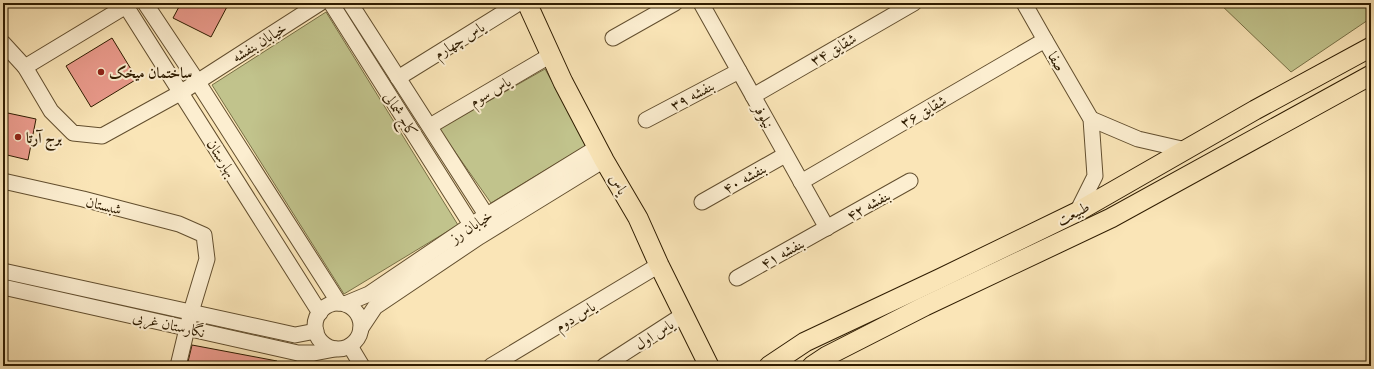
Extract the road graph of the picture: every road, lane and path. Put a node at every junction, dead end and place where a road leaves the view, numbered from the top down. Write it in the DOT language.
graph roads {
  1 [pos="145,3"];
  2 [pos="320,3"];
  3 [pos="331,3"];
  4 [pos="350,3"];
  5 [pos="519,3"];
  6 [pos="527,3"];
  7 [pos="675,3"];
  8 [pos="701,3"];
  9 [pos="914,3"];
  10 [pos="1024,3"];
  11 [pos="125,4"];
  12 [pos="613,38"];
  13 [pos="1045,40"];
  14 [pos="3,43"];
  15 [pos="1371,47"];
  16 [pos="551,55"];
  17 [pos="24,66"];
  18 [pos="739,71"];
  19 [pos="1371,75"];
  20 [pos="398,78"];
  21 [pos="197,81"];
  22 [pos="180,93"];
  23 [pos="753,96"];
  24 [pos="1091,119"];
  25 [pos="646,120"];
  26 [pos="430,126"];
  27 [pos="1186,150"];
  28 [pos="601,153"];
  29 [pos="785,155"];
  30 [pos="3,181"];
  31 [pos="910,181"];
  32 [pos="800,182"];
  33 [pos="702,202"];
  34 [pos="1077,212"];
  35 [pos="491,222"];
  36 [pos="827,228"];
  37 [pos="475,231"];
  38 [pos="658,265"];
  39 [pos="3,271"];
  40 [pos="737,278"];
  41 [pos="3,287"];
  42 [pos="342,304"];
  43 [pos="191,312"];
  44 [pos="320,313"];
  45 [pos="684,315"];
  46 [pos="187,328"];
  47 [pos="361,328"];
  48 [pos="316,331"];
  49 [pos="350,346"];
  50 [pos="335,349"];
  51 [pos="178,366"];
  52 [pos="362,366"];
  53 [pos="491,366"];
  54 [pos="604,366"];
  55 [pos="709,366"];
  56 [pos="769,366"];
  57 [pos="812,366"];
  1 -- 21 [label="street, بهارستان"];
  2 -- 21 [label="street, خیابان بنفشه"];
  3 -- 37 [label="street, کاج شمالی"];
  4 -- 20 [label="street, کاج شمالی"];
  5 -- 20 [label="street, یاس چهارم"];
  6 -- 16 [label="main road, یاس"];
  7 -- 12 [label="street"];
  8 -- 18 [label="street, نیلوفر"];
  9 -- 23 [label="street, شقایق ۳۴"];
  10 -- 13 [label="street, صفا"];
  11 -- 17 [label="street"];
  11 -- 22 [label="street, بهارستان"];
  13 -- 24 [label="street, صفا"];
  13 -- 32 [label="street, شقایق ۳۶"];
  14 -- 17 [label="street, خیابان بنفشه"];
  15 -- 27 [label="main road, طبیعت"];
  16 -- 26 [label="street, یاس سوم"];
  16 -- 28 [label="main road, یاس"];
  17 -- 22 [label="street, خیابان بنفشه"];
  18 -- 23 [label="street, نیلوفر"];
  18 -- 25 [label="street, بنفشه ۳۹"];
  19 -- 57 [label="main road, طبیعت"];
  20 -- 26 [label="street, کاج شمالی"];
  21 -- 22 [label="street, خیابان بنفشه"];
  21 -- 42 [label="street, بهارستان"];
  22 -- 44 [label="street, بهارستان"];
  23 -- 29 [label="street, نیلوفر"];
  24 -- 27 [label="street"];
  24 -- 34 [label="street"];
  26 -- 35 [label="street, کاج شمالی"];
  27 -- 34 [label="main road, طبیعت"];
  28 -- 35 [label="street, خیابان رز"];
  28 -- 38 [label="main road, یاس"];
  29 -- 32 [label="street, نیلوفر"];
  29 -- 33 [label="street, بنفشه ۴۰"];
  30 -- 43 [label="street, شبستان"];
  31 -- 36 [label="street, بنفشه ۴۲"];
  32 -- 36 [label="street, نیلوفر"];
  34 -- 56 [label="main road, طبیعت"];
  35 -- 37 [label="street, خیابان رز"];
  36 -- 40 [label="street, بنفشه ۴۱"];
  37 -- 42 [label="street, خیابان رز"];
  37 -- 47 [label="street, خیابان رز"];
  38 -- 45 [label="main road, یاس"];
  38 -- 53 [label="street, یاس دوم"];
  39 -- 43 [label="street, نگارستان غربی"];
  41 -- 46 [label="street, نگارستان غربی"];
  42 -- 44 [label="street"];
  42 -- 47 [label="street"];
  43 -- 46 [label="street"];
  43 -- 48 [label="street, نگارستان غربی"];
  44 -- 48 [label="street"];
  45 -- 54 [label="street, یاس اول"];
  45 -- 55 [label="main road, یاس"];
  46 -- 50 [label="street, نگارستان غربی"];
  46 -- 51 [label="street"];
  47 -- 49 [label="street"];
  48 -- 50 [label="street"];
  49 -- 50 [label="street"];
  49 -- 52 [label="street"];
}
